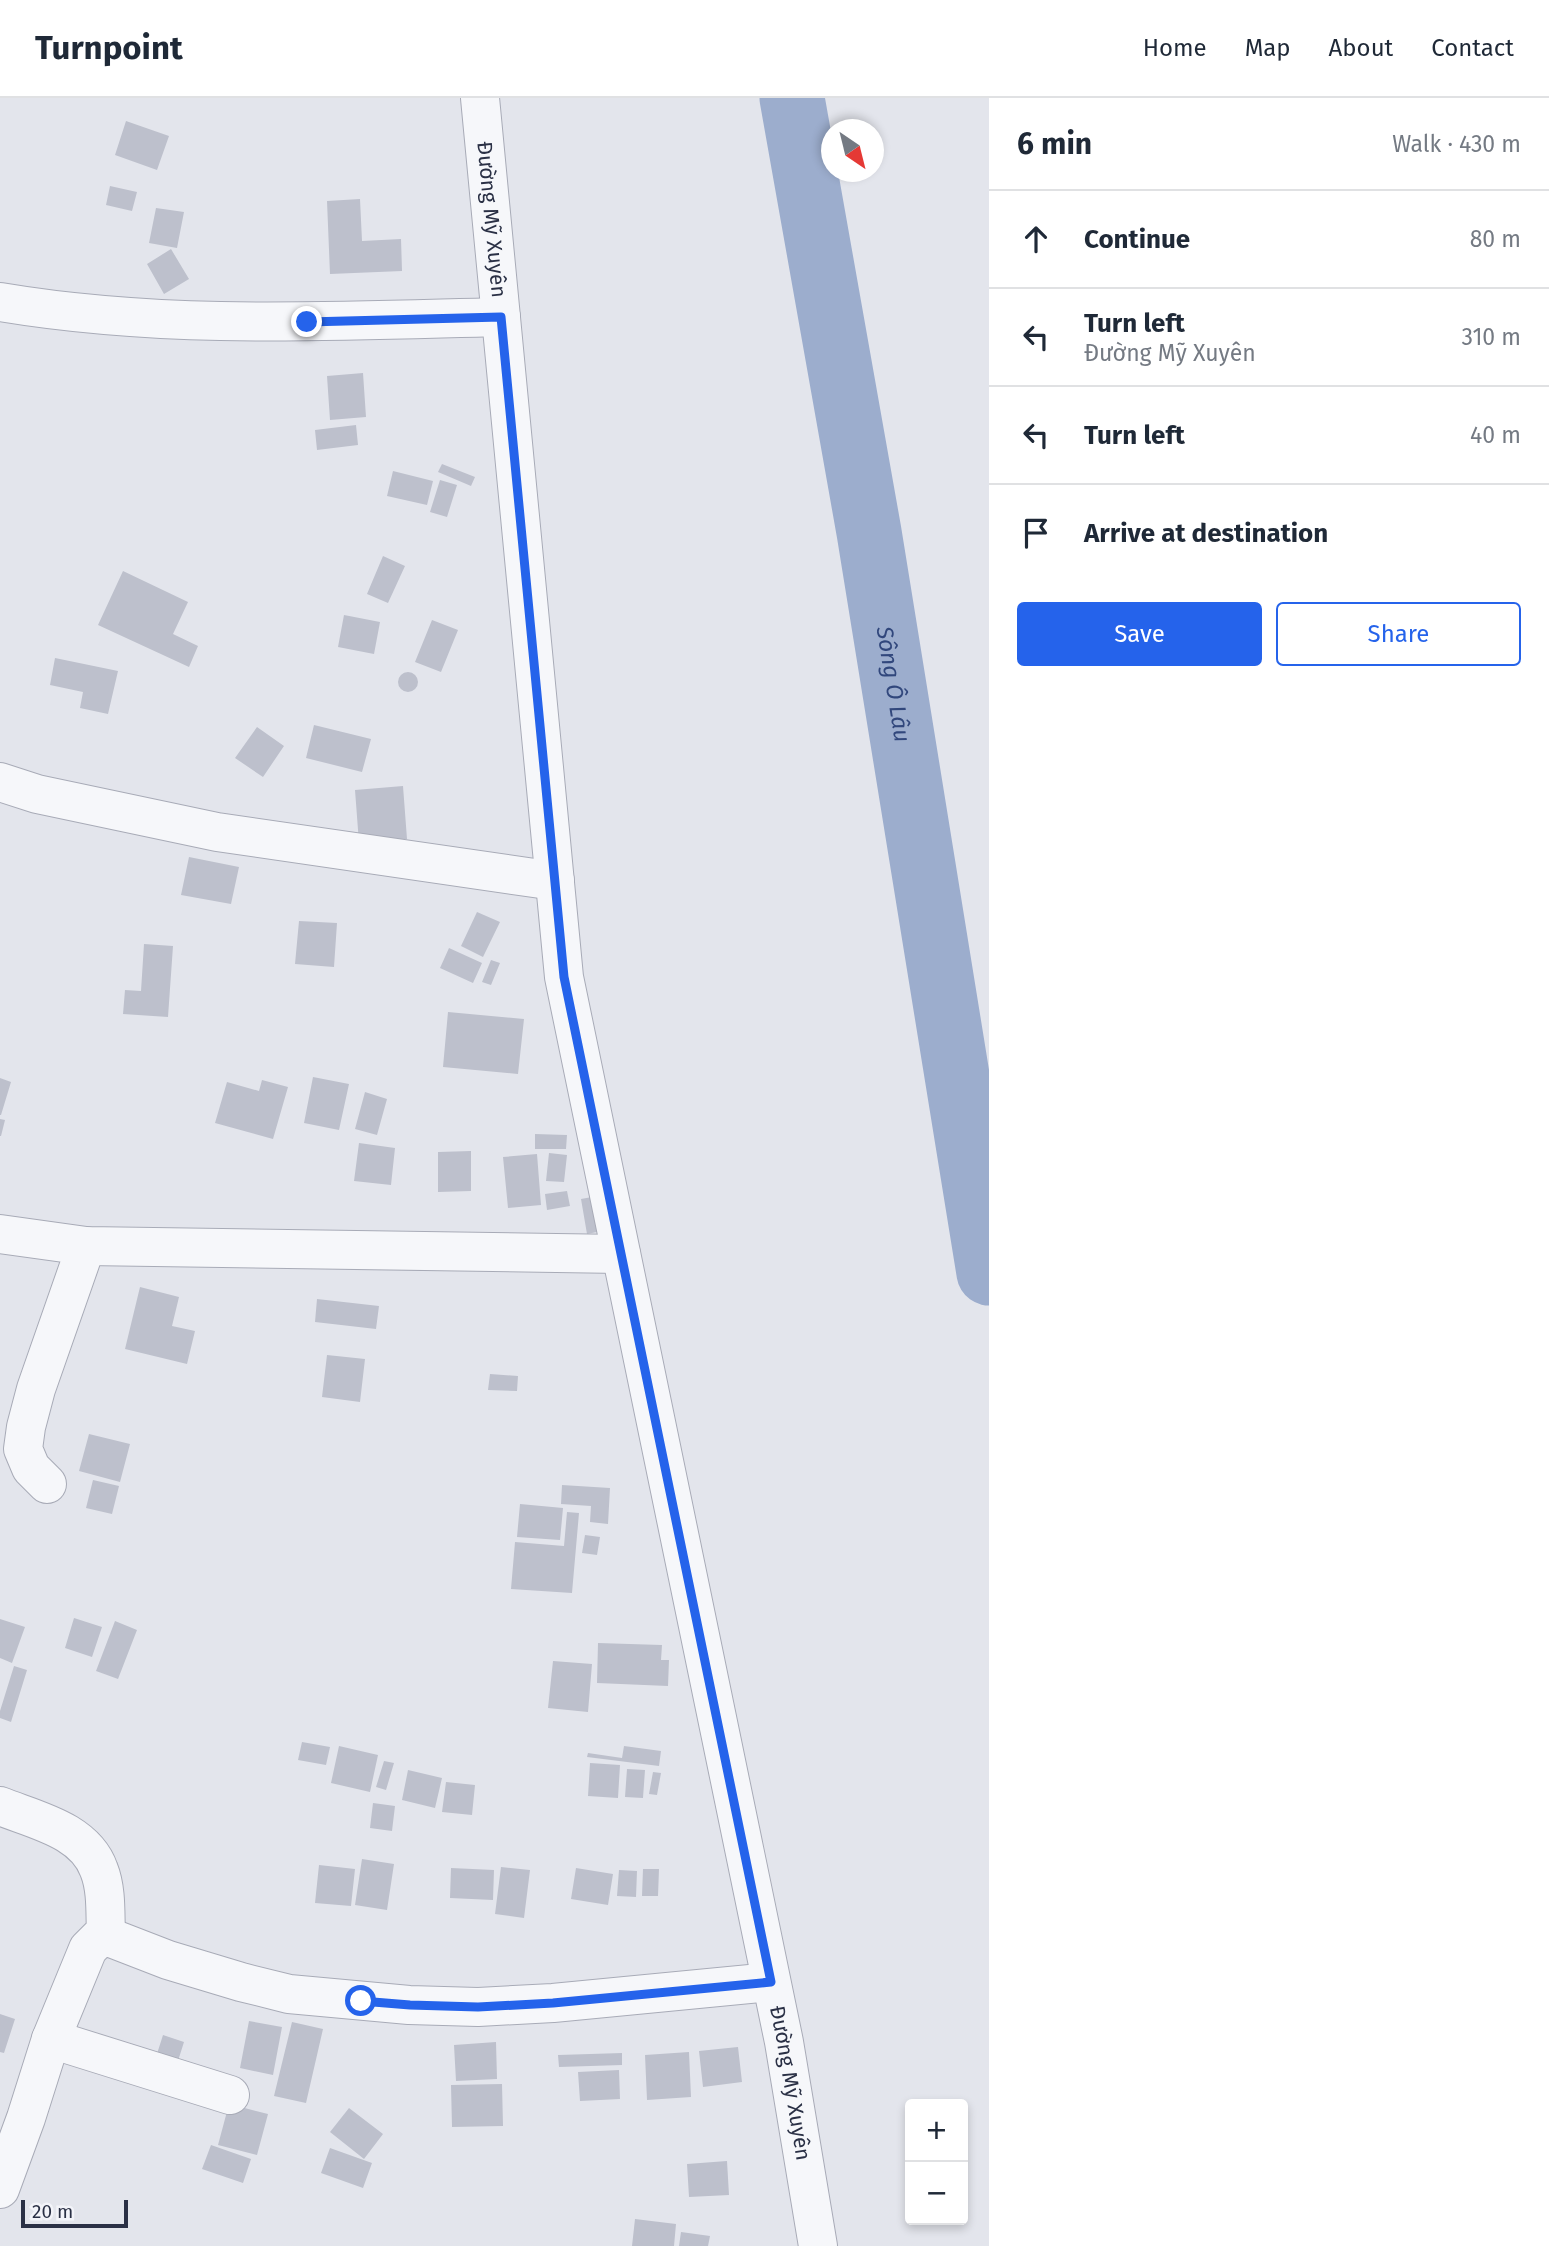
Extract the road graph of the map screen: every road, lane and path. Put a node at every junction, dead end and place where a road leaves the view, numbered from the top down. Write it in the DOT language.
graph roads {
  1 [pos="480,98"];
  2 [pos="0,302"];
  3 [pos="501,317"];
  4 [pos="0,782"];
  5 [pos="555,881"];
  6 [pos="0,1234"];
  7 [pos="86,1246"];
  8 [pos="621,1254"];
  9 [pos="47,1484"];
  10 [pos="0,1806"];
  11 [pos="106,1936"];
  12 [pos="771,1982"];
  13 [pos="51,2039"];
  14 [pos="230,2095"];
  15 [pos="13,2114"];
  16 [pos="0,2189"];
  17 [pos="818,2246"];
  1 -- 3 [label="street, Đường Mỹ Xuyên"];
  2 -- 3 [label="street"];
  3 -- 5 [label="street, Đường Mỹ Xuyên"];
  4 -- 5 [label="street"];
  5 -- 8 [label="street, Đường Mỹ Xuyên"];
  6 -- 7 [label="street"];
  7 -- 8 [label="street"];
  7 -- 9 [label="street"];
  8 -- 12 [label="street, Đường Mỹ Xuyên"];
  10 -- 11 [label="street"];
  11 -- 12 [label="street"];
  11 -- 13 [label="street"];
  12 -- 17 [label="street, Đường Mỹ Xuyên"];
  13 -- 14 [label="street"];
  13 -- 15 [label="street"];
  15 -- 16 [label="street"];
}
